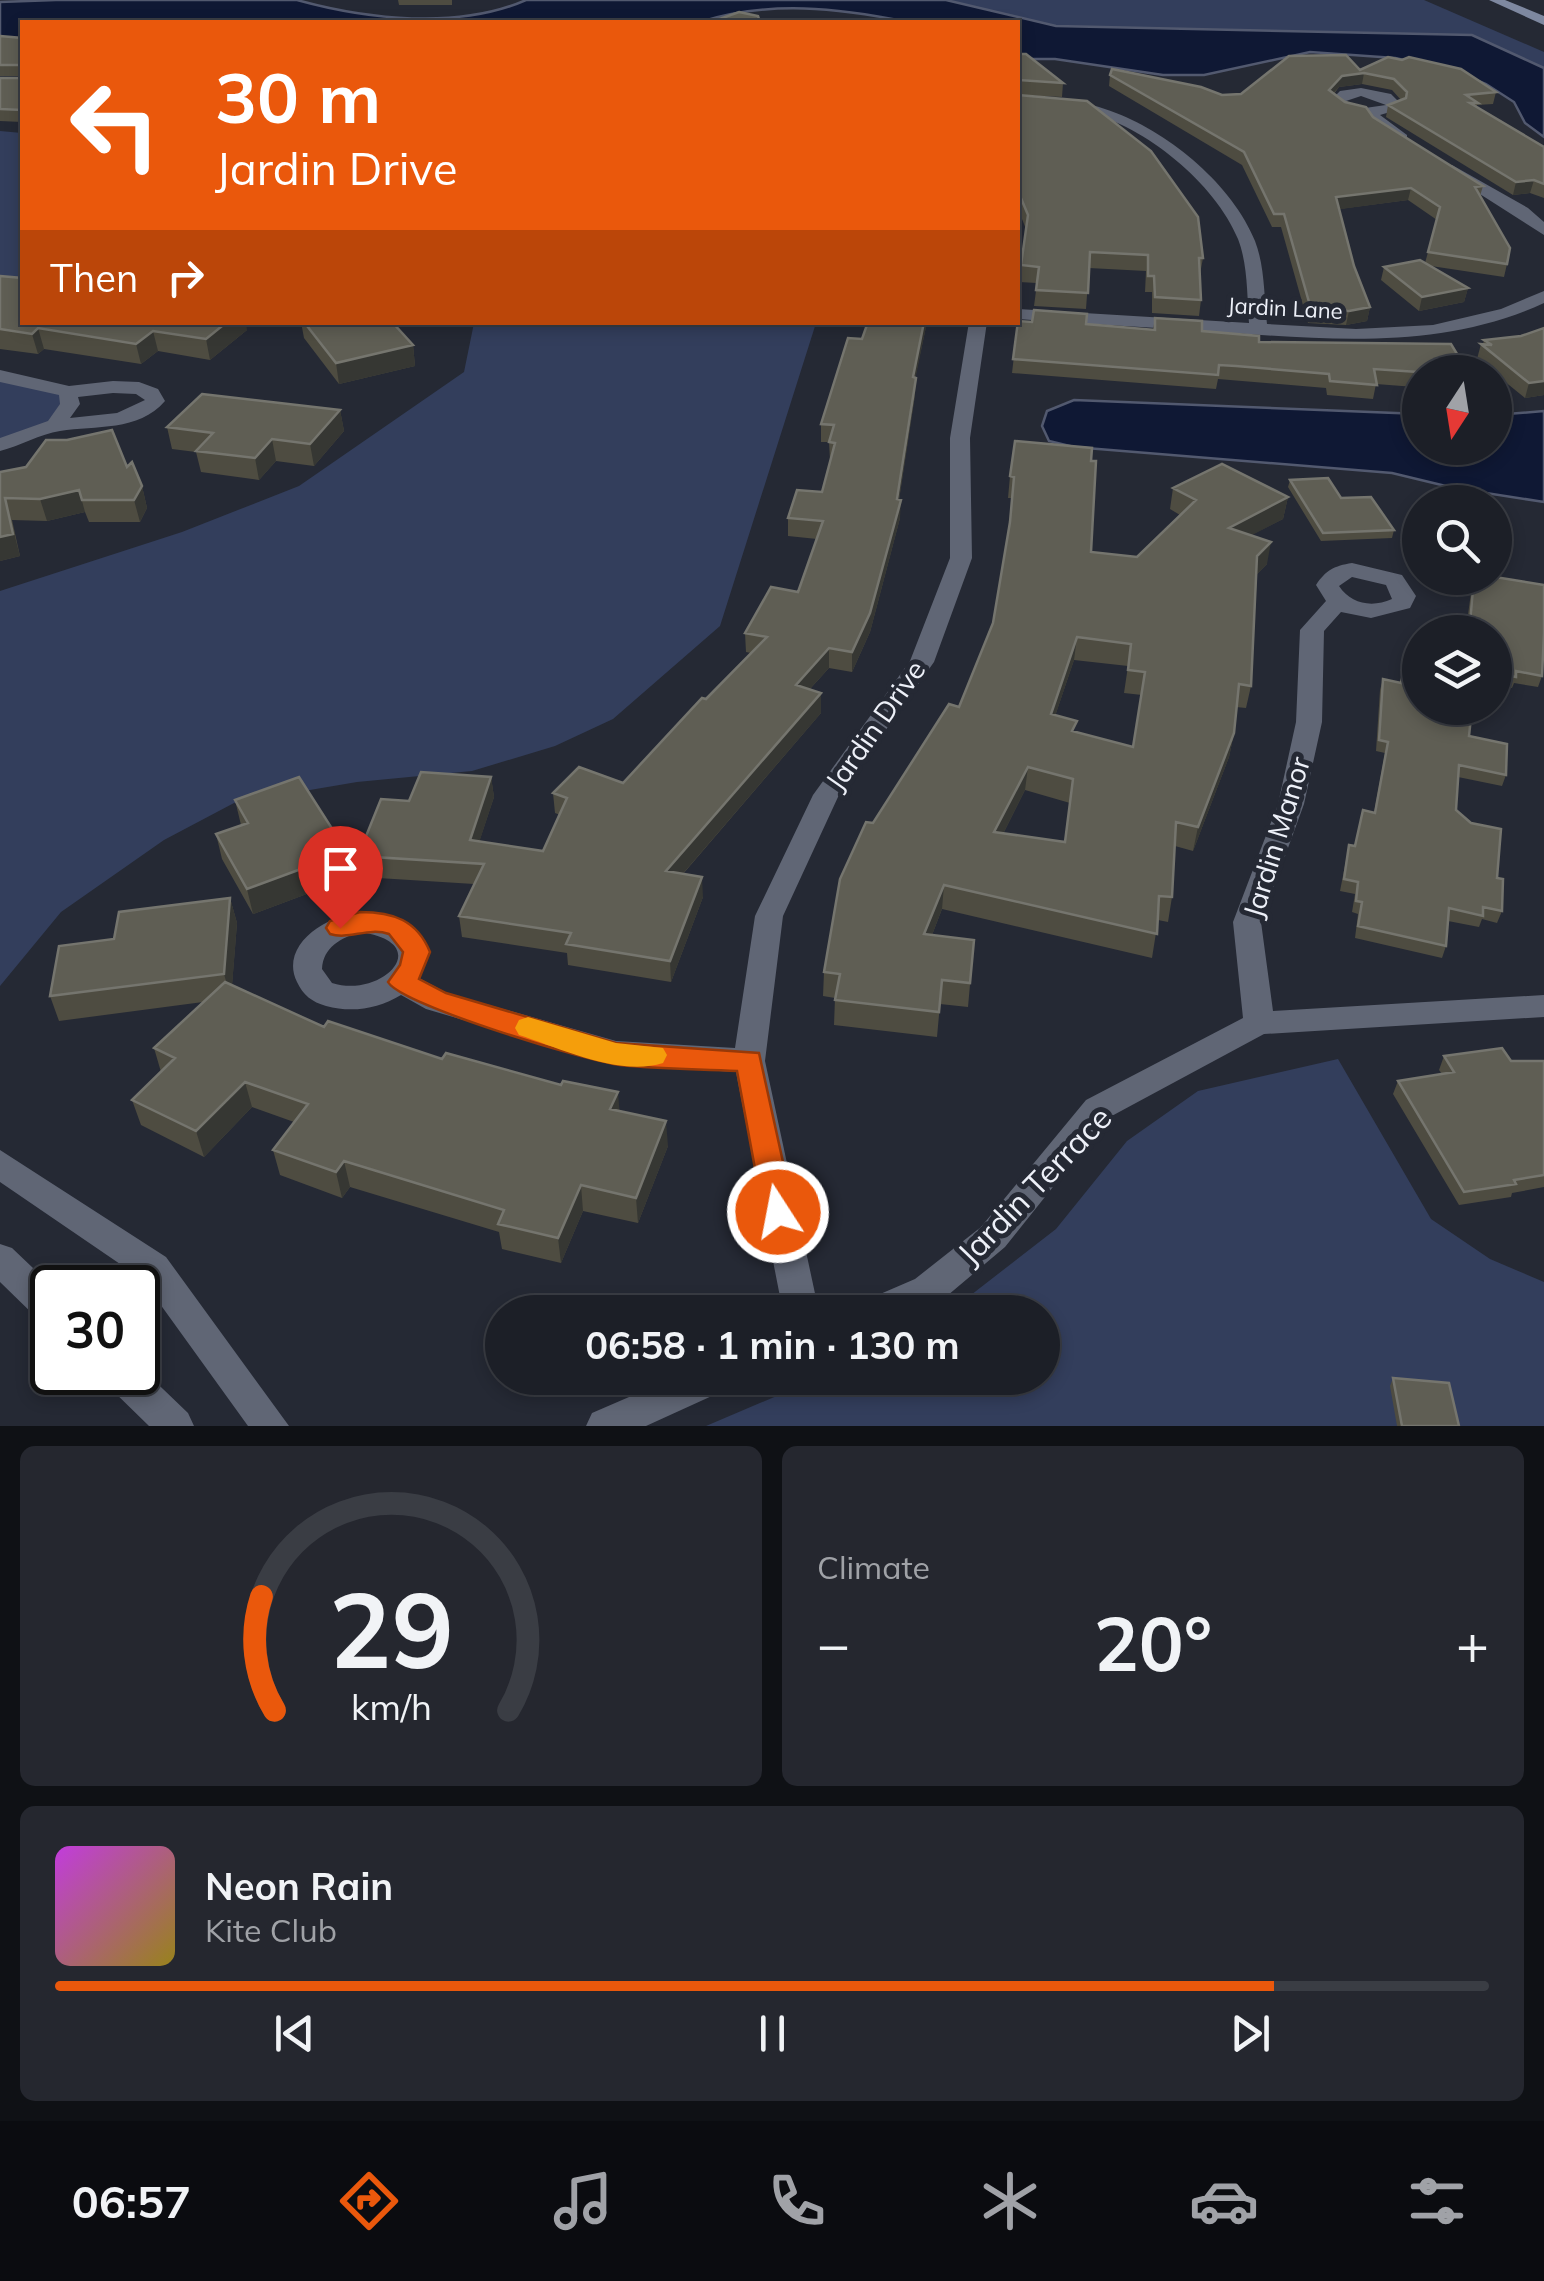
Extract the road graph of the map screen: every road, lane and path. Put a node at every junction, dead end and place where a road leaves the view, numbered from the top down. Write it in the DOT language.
graph roads {
  1 [pos="1495,0"];
  2 [pos="1517,0"];
  3 [pos="1544,12"];
  4 [pos="1544,21"];
  5 [pos="1020,102"];
  6 [pos="1371,112"];
  7 [pos="1422,151"];
  8 [pos="1437,160"];
  9 [pos="1544,230"];
  10 [pos="1544,296"];
  11 [pos="1020,314"];
  12 [pos="978,325"];
  13 [pos="1259,329"];
  14 [pos="0,376"];
  15 [pos="68,392"];
  16 [pos="55,425"];
  17 [pos="0,445"];
  18 [pos="1338,600"];
  19 [pos="402,982"];
  20 [pos="1544,1006"];
  21 [pos="1260,1023"];
  22 [pos="749,1061"];
  23 [pos="0,1164"];
  24 [pos="0,1258"];
  25 [pos="30,1287"];
  26 [pos="797,1295"];
  27 [pos="916,1295"];
  28 [pos="142,1395"];
  29 [pos="674,1395"];
  30 [pos="174,1426"];
  31 [pos="270,1426"];
  32 [pos="605,1426"];
  1 -- 4 [label="street"];
  2 -- 3 [label="street"];
  5 -- 13 [label="street"];
  6 -- 7 [label="street"];
  8 -- 9 [label="street"];
  10 -- 13 [label="street, Jardin Lane"];
  11 -- 13 [label="street, Jardin Lane"];
  12 -- 22 [label="street, Jardin Drive"];
  14 -- 15 [label="street"];
  15 -- 16 [label="street"];
  15 -- 16 [label="street"];
  16 -- 17 [label="street"];
  18 -- 21 [label="street, Jardin Manor"];
  19 -- 22 [label="street"];
  20 -- 21 [label="street, Jardin Terrace"];
  21 -- 27 [label="street, Jardin Terrace"];
  22 -- 26 [label="street, Jardin Drive"];
  23 -- 31 [label="street"];
  24 -- 25 [label="street"];
  28 -- 30 [label="street"];
  29 -- 32 [label="street"];
}
